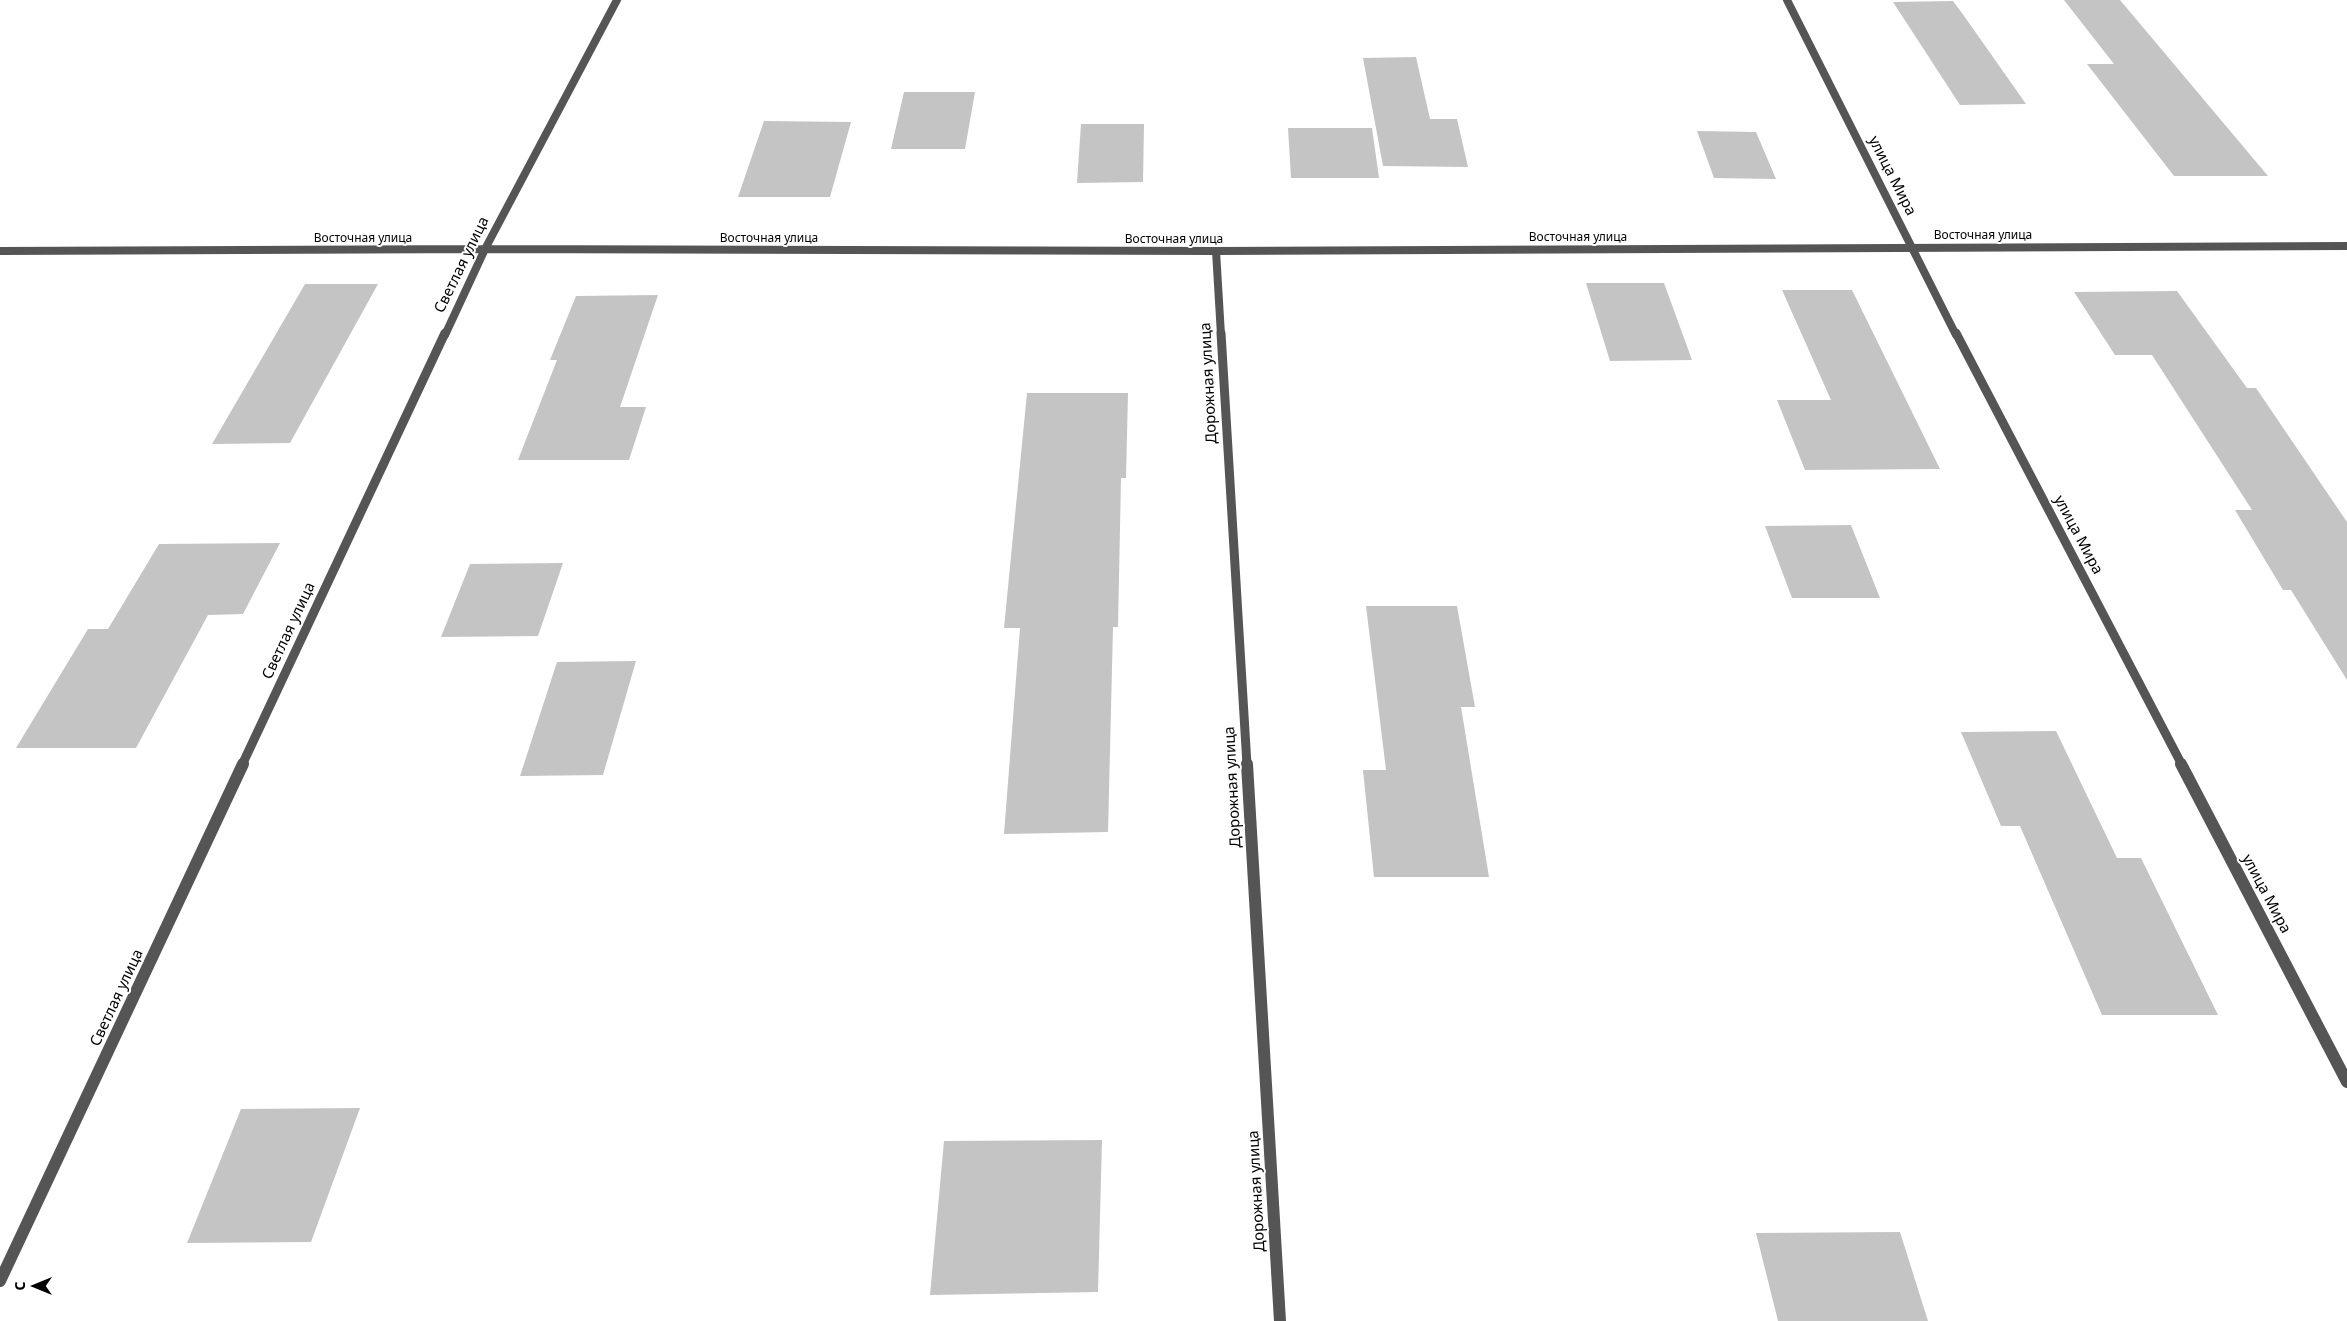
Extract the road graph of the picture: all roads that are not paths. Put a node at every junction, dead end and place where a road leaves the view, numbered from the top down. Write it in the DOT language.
graph roads {
  1 [pos="617,0"];
  2 [pos="1787,0"];
  3 [pos="2347,246"];
  4 [pos="1911,248"];
  5 [pos="485,249"];
  6 [pos="0,251"];
  7 [pos="1216,251"];
  8 [pos="2347,1082"];
  9 [pos="0,1281"];
  10 [pos="1280,1321"];
  1 -- 5 [label="street, Светлая улица"];
  2 -- 4 [label="street, улица Мира"];
  3 -- 4 [label="street, Восточная улица"];
  4 -- 7 [label="street, Восточная улица"];
  4 -- 8 [label="street, улица Мира"];
  5 -- 6 [label="street, Восточная улица"];
  5 -- 7 [label="street, Восточная улица"];
  5 -- 9 [label="street, Светлая улица"];
  7 -- 10 [label="street, Дорожная улица"];
}
